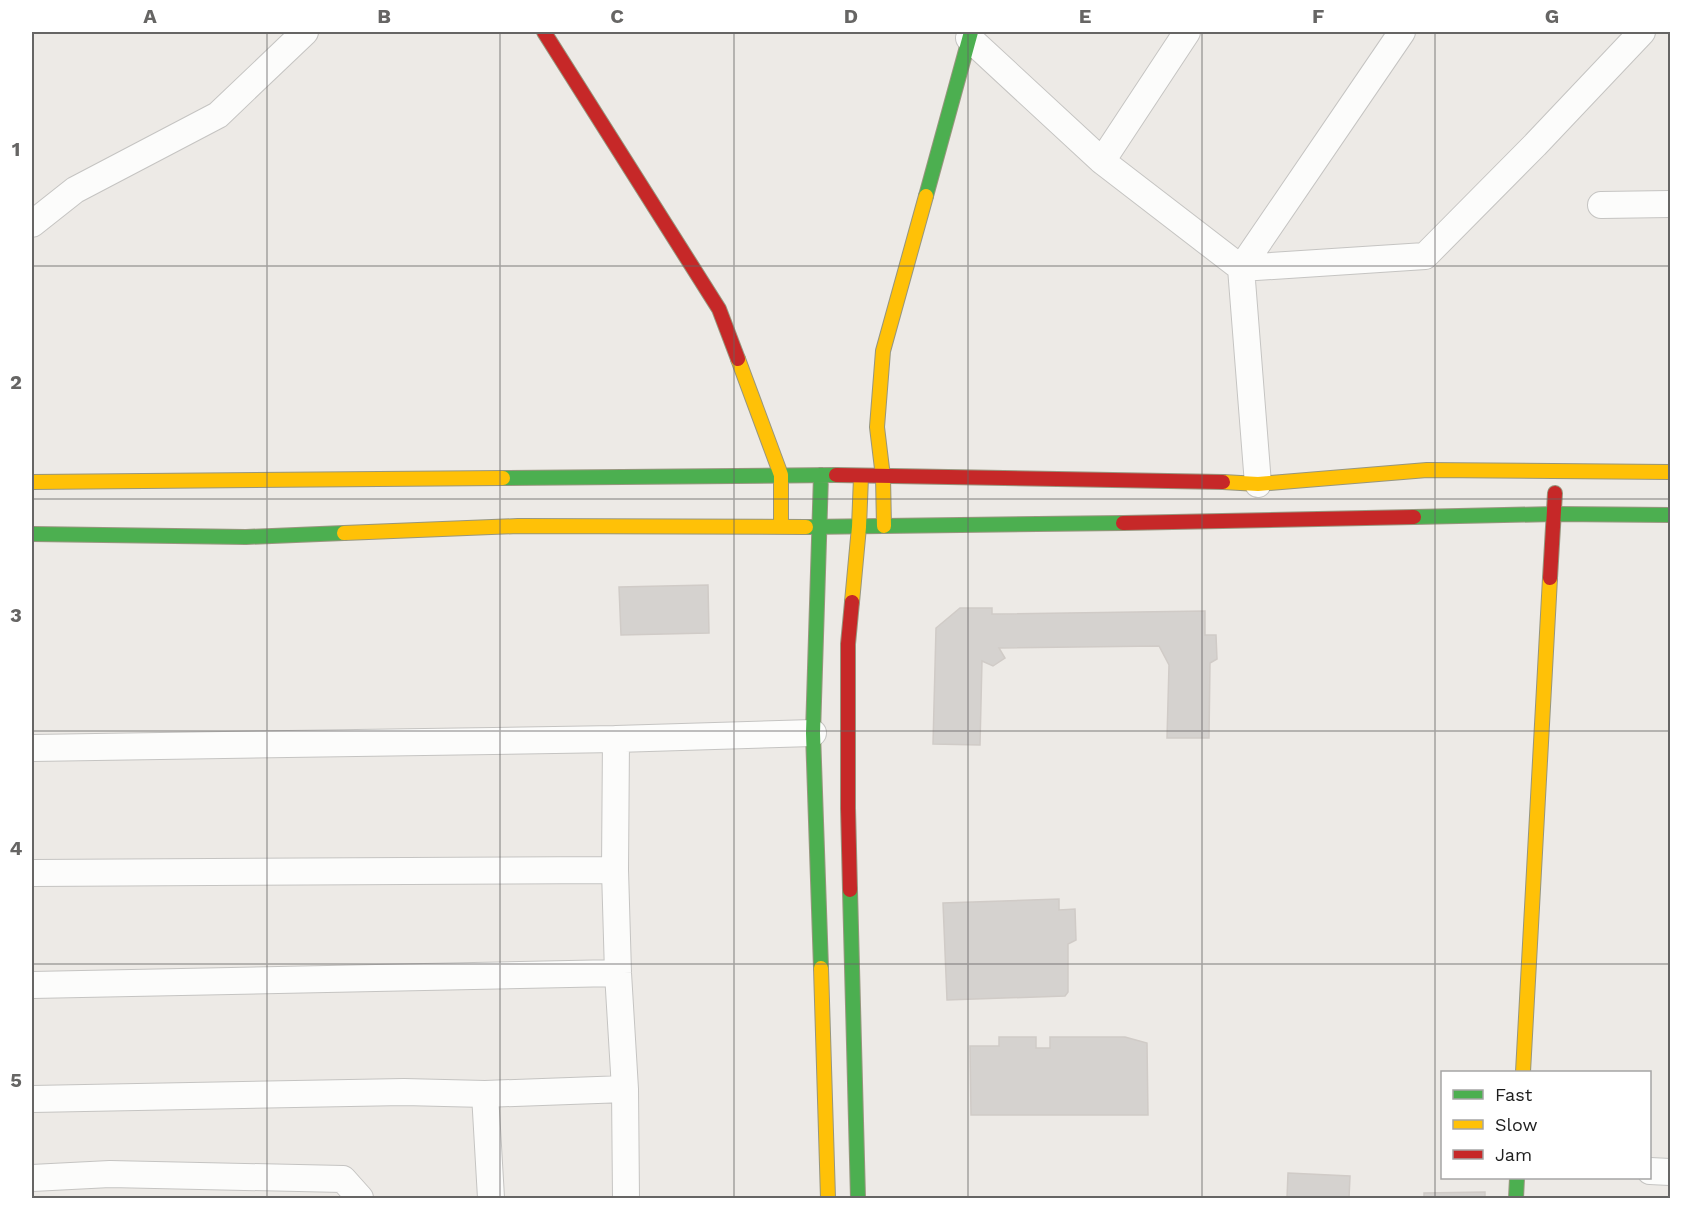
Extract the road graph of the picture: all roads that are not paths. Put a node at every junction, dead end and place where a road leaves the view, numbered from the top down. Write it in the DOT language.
graph roads {
  1 [pos="305,32"];
  2 [pos="544,32"];
  3 [pos="1187,32"];
  4 [pos="1402,32"];
  5 [pos="1642,32"];
  6 [pos="970,35"];
  7 [pos="1102,161"];
  8 [pos="1671,204"];
  9 [pos="1601,205"];
  10 [pos="32,224"];
  11 [pos="1241,268"];
  12 [pos="1555,471"];
  13 [pos="1671,472"];
  14 [pos="781,475"];
  15 [pos="821,475"];
  16 [pos="861,477"];
  17 [pos="883,477"];
  18 [pos="32,482"];
  19 [pos="1258,484"];
  20 [pos="1555,514"];
  21 [pos="1671,515"];
  22 [pos="884,526"];
  23 [pos="781,527"];
  24 [pos="819,527"];
  25 [pos="859,527"];
  26 [pos="32,534"];
  27 [pos="813,733"];
  28 [pos="616,739"];
  29 [pos="32,748"];
  30 [pos="615,870"];
  31 [pos="32,873"];
  32 [pos="618,973"];
  33 [pos="32,985"];
  34 [pos="1523,1071"];
  35 [pos="626,1089"];
  36 [pos="485,1094"];
  37 [pos="32,1099"];
  38 [pos="1651,1171"];
  39 [pos="1671,1172"];
  40 [pos="32,1178"];
  41 [pos="1517,1179"];
  42 [pos="360,1198"];
  43 [pos="492,1198"];
  44 [pos="626,1198"];
  45 [pos="828,1198"];
  46 [pos="858,1198"];
  47 [pos="1516,1198"];
  1 -- 10 [label="street"];
  2 -- 14 [label="street"];
  3 -- 7 [label="street"];
  4 -- 11 [label="street"];
  5 -- 11 [label="street"];
  6 -- 7 [label="street"];
  6 -- 17 [label="street"];
  7 -- 11 [label="street"];
  8 -- 9 [label="street"];
  11 -- 19 [label="street"];
  12 -- 13 [label="street"];
  12 -- 19 [label="street"];
  12 -- 20 [label="street"];
  14 -- 15 [label="street"];
  14 -- 18 [label="street"];
  14 -- 23 [label="street"];
  15 -- 16 [label="street"];
  15 -- 24 [label="street"];
  16 -- 17 [label="street"];
  16 -- 25 [label="street"];
  17 -- 19 [label="street"];
  17 -- 22 [label="street"];
  20 -- 21 [label="street"];
  20 -- 22 [label="street"];
  20 -- 34 [label="street"];
  22 -- 25 [label="street"];
  23 -- 24 [label="street"];
  23 -- 26 [label="street"];
  24 -- 25 [label="street"];
  24 -- 27 [label="street"];
  25 -- 46 [label="street"];
  27 -- 28 [label="street"];
  27 -- 45 [label="street"];
  28 -- 29 [label="street"];
  28 -- 30 [label="street"];
  30 -- 31 [label="street"];
  30 -- 32 [label="street"];
  32 -- 33 [label="street"];
  32 -- 35 [label="street"];
  35 -- 36 [label="street"];
  35 -- 44 [label="street"];
  36 -- 37 [label="street"];
  36 -- 43 [label="street"];
  38 -- 39 [label="street"];
  40 -- 42 [label="street"];
  41 -- 47 [label="street"];
}
